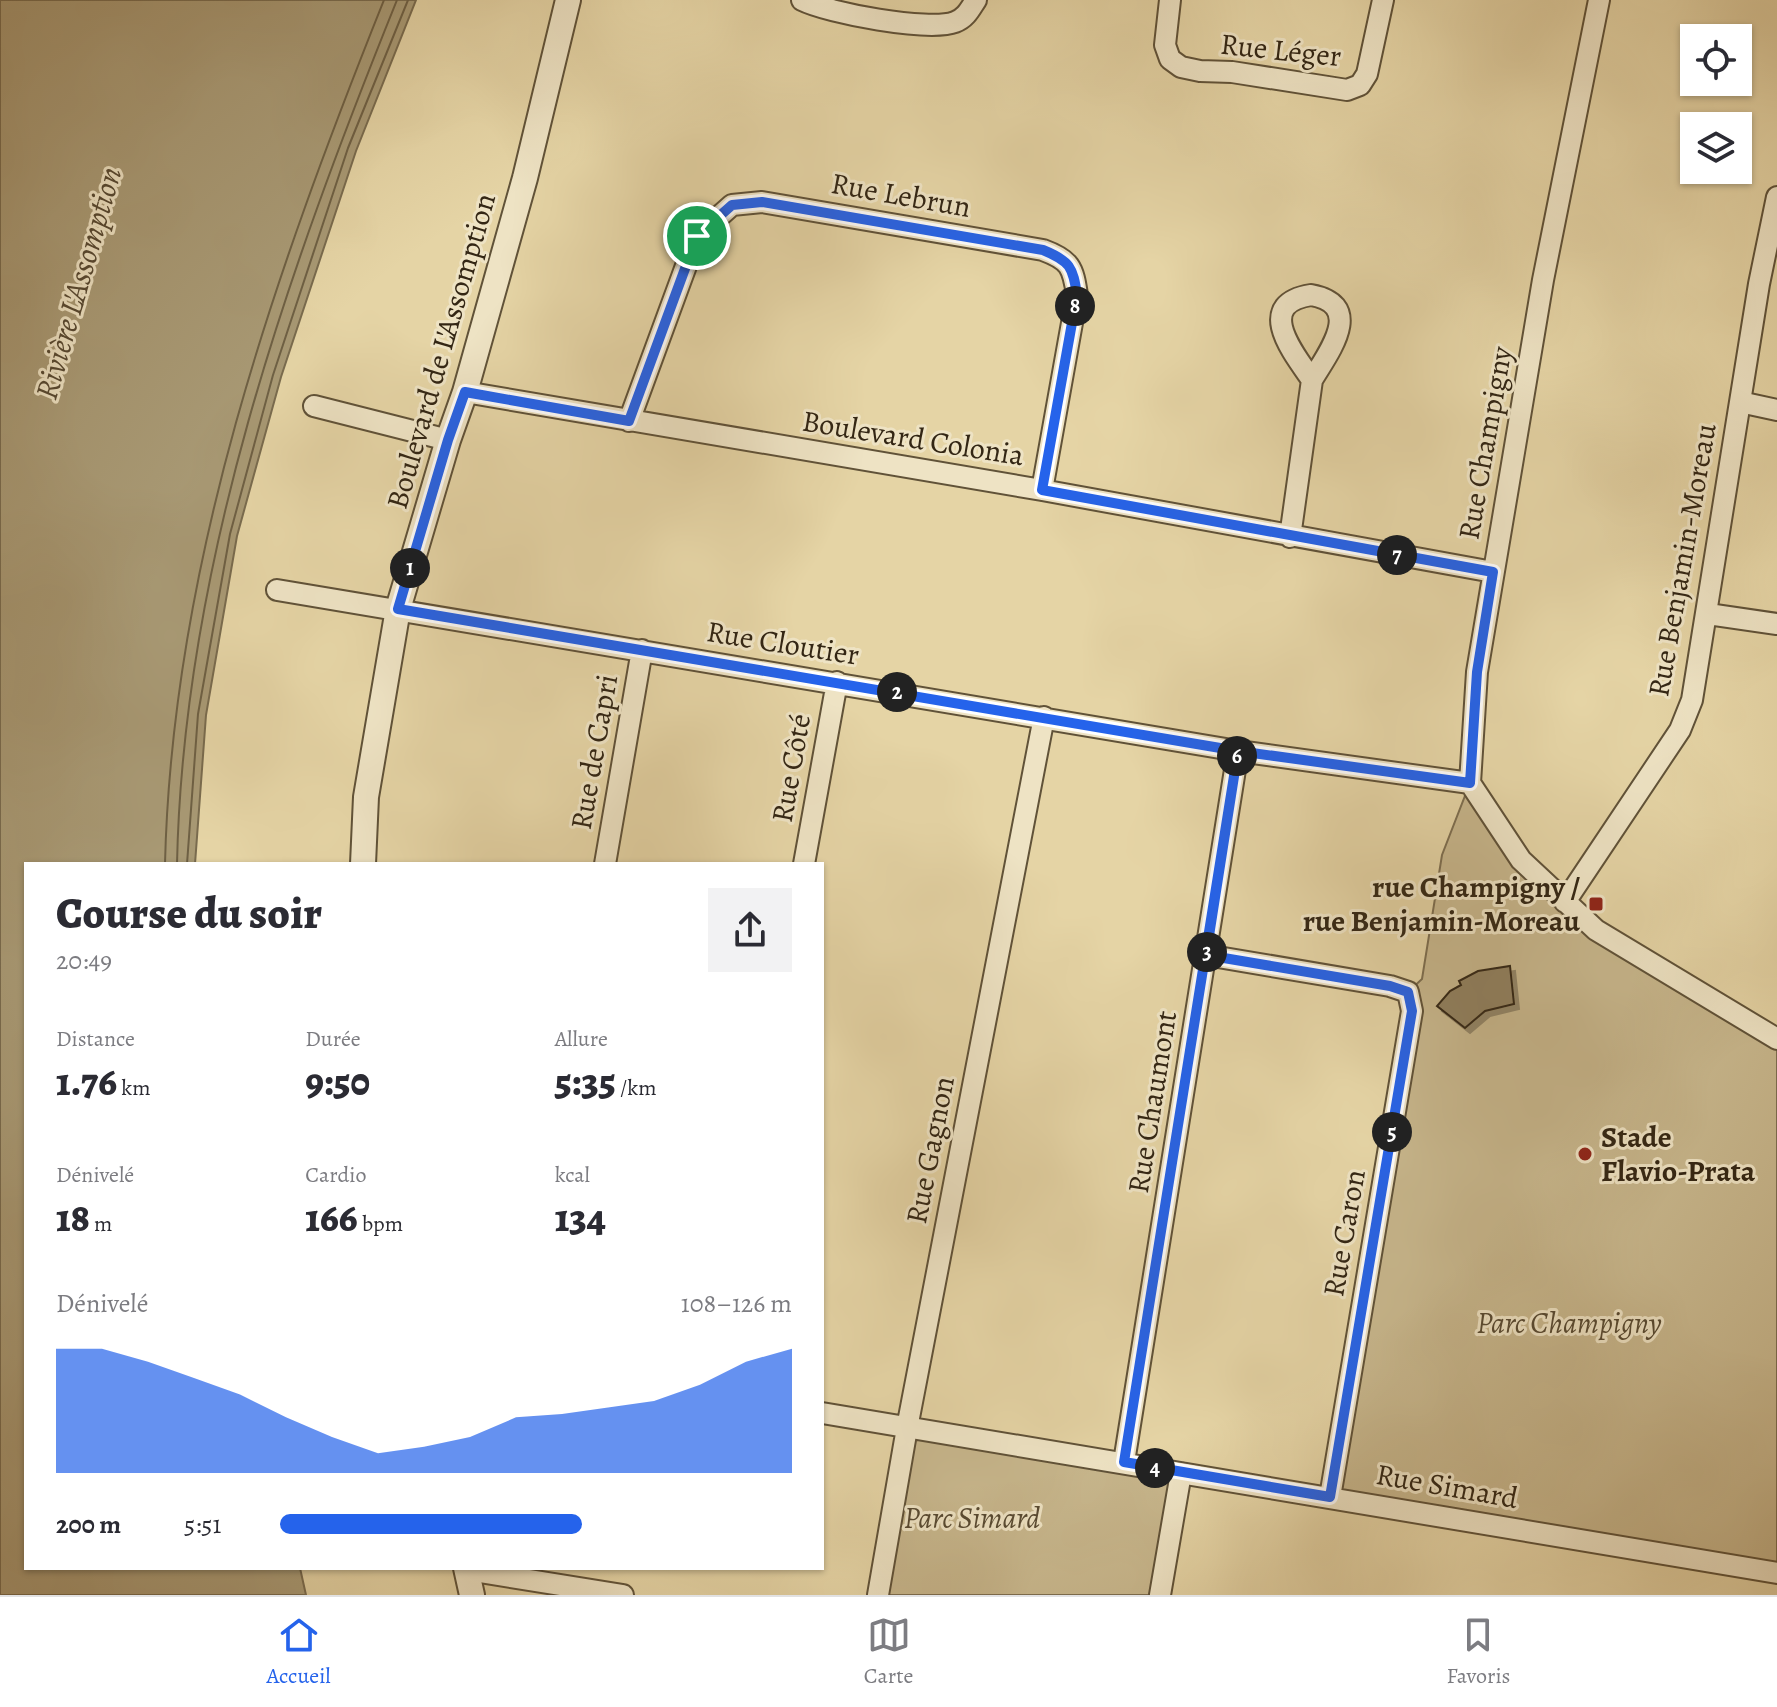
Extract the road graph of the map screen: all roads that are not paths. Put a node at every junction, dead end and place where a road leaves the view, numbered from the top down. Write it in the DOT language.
graph roads {
  1 [pos="568,0"];
  2 [pos="802,0"];
  3 [pos="976,0"];
  4 [pos="1170,0"];
  5 [pos="1383,0"];
  6 [pos="1599,0"];
  7 [pos="1777,197"];
  8 [pos="1312,380"];
  9 [pos="465,392"];
  10 [pos="1740,402"];
  11 [pos="314,406"];
  12 [pos="1777,410"];
  13 [pos="629,421"];
  14 [pos="448,440"];
  15 [pos="1042,490"];
  16 [pos="1290,537"];
  17 [pos="1493,572"];
  18 [pos="277,590"];
  19 [pos="398,609"];
  20 [pos="1708,614"];
  21 [pos="1777,624"];
  22 [pos="642,650"];
  23 [pos="837,682"];
  24 [pos="1044,717"];
  25 [pos="1238,751"];
  26 [pos="1470,783"];
  27 [pos="363,862"];
  28 [pos="605,862"];
  29 [pos="804,862"];
  30 [pos="1565,902"];
  31 [pos="1206,955"];
  32 [pos="1777,1039"];
  33 [pos="824,1413"];
  34 [pos="907,1428"];
  35 [pos="1124,1462"];
  36 [pos="1181,1473"];
  37 [pos="1330,1497"];
  38 [pos="466,1570"];
  39 [pos="472,1570"];
  40 [pos="1777,1573"];
  41 [pos="472,1595"];
  42 [pos="623,1595"];
  43 [pos="878,1595"];
  44 [pos="1160,1595"];
  1 -- 9 [label="street, Boulevard de L'Assomption"];
  2 -- 3 [label="street"];
  4 -- 5 [label="street, Rue Léger"];
  6 -- 17 [label="street, Rue Champigny"];
  7 -- 10 [label="street, Rue Benjamin-Moreau"];
  8 -- 16 [label="street"];
  9 -- 13 [label="street, Boulevard Colonia"];
  9 -- 14 [label="street, Boulevard de L'Assomption"];
  10 -- 12 [label="street"];
  10 -- 20 [label="street, Rue Benjamin-Moreau"];
  11 -- 14 [label="street"];
  13 -- 15 [label="street, Boulevard Colonia"];
  13 -- 15 [label="street, Rue Lebrun"];
  14 -- 19 [label="street, Boulevard de L'Assomption"];
  15 -- 16 [label="street, Boulevard Colonia"];
  16 -- 17 [label="street, Boulevard Colonia"];
  17 -- 26 [label="street, Rue Champigny"];
  18 -- 19 [label="street, Rue Cloutier"];
  19 -- 22 [label="street, Rue Cloutier"];
  19 -- 27 [label="street, Boulevard de L'Assomption"];
  20 -- 21 [label="street"];
  20 -- 30 [label="street, Rue Benjamin-Moreau"];
  22 -- 23 [label="street, Rue Cloutier"];
  22 -- 28 [label="street, Rue de Capri"];
  23 -- 24 [label="street, Rue Cloutier"];
  23 -- 29 [label="street, Rue Côté"];
  24 -- 25 [label="street, Rue Cloutier"];
  24 -- 34 [label="street, Rue Gagnon"];
  25 -- 26 [label="street, Rue Cloutier"];
  25 -- 31 [label="street, Rue Chaumont"];
  26 -- 30 [label="street"];
  30 -- 32 [label="street"];
  31 -- 35 [label="street, Rue Chaumont"];
  31 -- 37 [label="street, Rue Caron"];
  33 -- 34 [label="street, Rue Simard"];
  34 -- 35 [label="street, Rue Simard"];
  34 -- 43 [label="street, Rue Gagnon"];
  35 -- 36 [label="street, Rue Simard"];
  36 -- 37 [label="street, Rue Simard"];
  36 -- 44 [label="street"];
  37 -- 40 [label="street, Rue Simard"];
  38 -- 41 [label="street"];
  39 -- 42 [label="street"];
}
